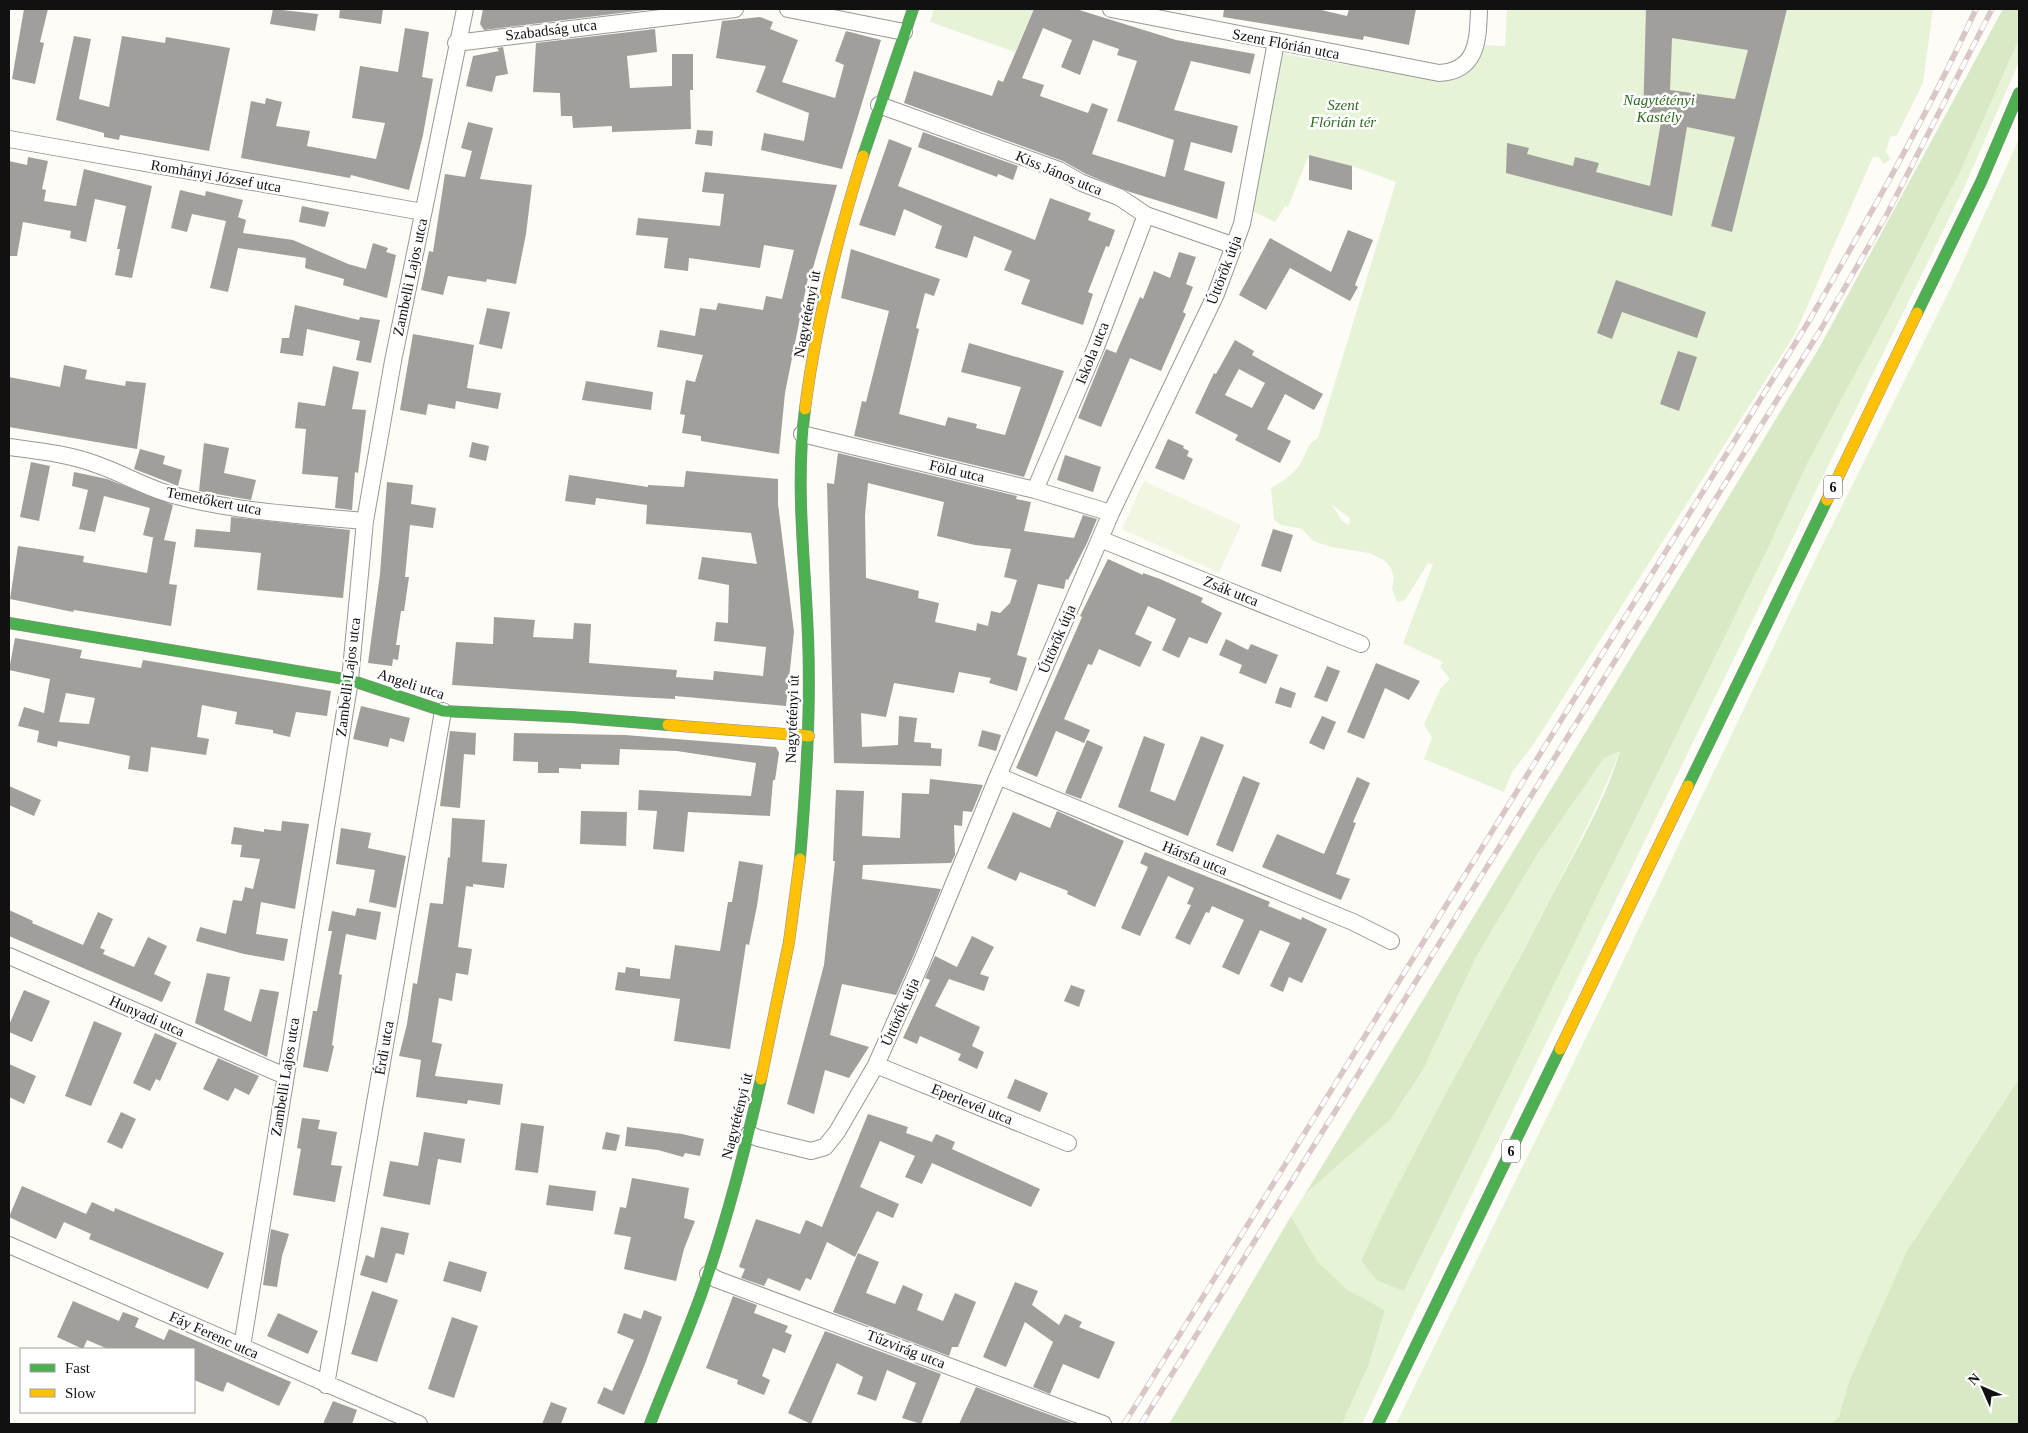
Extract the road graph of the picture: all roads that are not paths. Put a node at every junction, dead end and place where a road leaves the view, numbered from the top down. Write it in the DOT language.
graph roads {
  1 [pos="465,9"];
  2 [pos="735,9"];
  3 [pos="788,9"];
  4 [pos="913,9"];
  5 [pos="1112,9"];
  6 [pos="1479,9"];
  7 [pos="904,32"];
  8 [pos="1276,42"];
  9 [pos="456,43"];
  10 [pos="2019,94"];
  11 [pos="879,105"];
  12 [pos="9,139"];
  13 [pos="424,212"];
  14 [pos="1146,215"];
  15 [pos="1235,246"];
  16 [pos="802,434"];
  17 [pos="9,446"];
  18 [pos="1035,490"];
  19 [pos="1111,513"];
  20 [pos="366,522"];
  21 [pos="1100,539"];
  22 [pos="9,623"];
  23 [pos="1361,644"];
  24 [pos="350,680"];
  25 [pos="443,710"];
  26 [pos="809,736"];
  27 [pos="998,776"];
  28 [pos="1391,941"];
  29 [pos="9,956"];
  30 [pos="876,1064"];
  31 [pos="284,1076"];
  32 [pos="749,1134"];
  33 [pos="1068,1143"];
  34 [pos="9,1245"];
  35 [pos="708,1274"];
  36 [pos="242,1347"];
  37 [pos="326,1385"];
  38 [pos="419,1424"];
  39 [pos="650,1424"];
  40 [pos="1103,1424"];
  41 [pos="1378,1424"];
  1 -- 9 [label="street, Zambelli Lajos utca"];
  2 -- 9 [label="street, Szabadság utca"];
  3 -- 7 [label="street"];
  4 -- 7 [label="main road, Nagytétényi út"];
  5 -- 8 [label="street, Szent Flórián utca"];
  6 -- 8 [label="street, Szent Flórián utca"];
  7 -- 11 [label="main road, Nagytétényi út"];
  8 -- 15 [label="street, Úttörők útja"];
  9 -- 13 [label="street, Zambelli Lajos utca"];
  10 -- 41 [label="main road, 6"];
  11 -- 14 [label="street, Kiss János utca"];
  11 -- 16 [label="main road, Nagytétényi út"];
  12 -- 13 [label="street, Romhányi József utca"];
  13 -- 20 [label="street, Zambelli Lajos utca"];
  14 -- 15 [label="street, Kiss János utca"];
  14 -- 18 [label="street, Iskola utca"];
  15 -- 19 [label="street, Úttörők útja"];
  16 -- 18 [label="street, Föld utca"];
  16 -- 26 [label="main road, Nagytétényi út"];
  17 -- 20 [label="street, Temetőkert utca"];
  18 -- 19 [label="street, Föld utca"];
  19 -- 21 [label="street, Úttörők útja"];
  20 -- 24 [label="street, Zambelli Lajos utca"];
  21 -- 23 [label="street, Zsák utca"];
  21 -- 27 [label="street, Úttörők útja"];
  22 -- 24 [label="main road, Angeli utca"];
  24 -- 25 [label="main road, Angeli utca"];
  24 -- 31 [label="street, Zambelli Lajos utca"];
  25 -- 26 [label="main road, Angeli utca"];
  25 -- 37 [label="street, Érdi utca"];
  26 -- 32 [label="main road, Nagytétényi út"];
  27 -- 28 [label="street, Hársfa utca"];
  27 -- 30 [label="street, Úttörők útja"];
  29 -- 31 [label="street, Hunyadi utca"];
  30 -- 32 [label="street, Úttörők útja"];
  30 -- 33 [label="street, Eperlevél utca"];
  31 -- 36 [label="street, Zambelli Lajos utca"];
  32 -- 35 [label="main road, Nagytétényi út"];
  34 -- 36 [label="street, Fáy Ferenc utca"];
  35 -- 39 [label="main road, Nagytétényi út"];
  35 -- 40 [label="street, Tűzvirág utca"];
  36 -- 37 [label="street, Fáy Ferenc utca"];
  37 -- 38 [label="street, Fáy Ferenc utca"];
}
